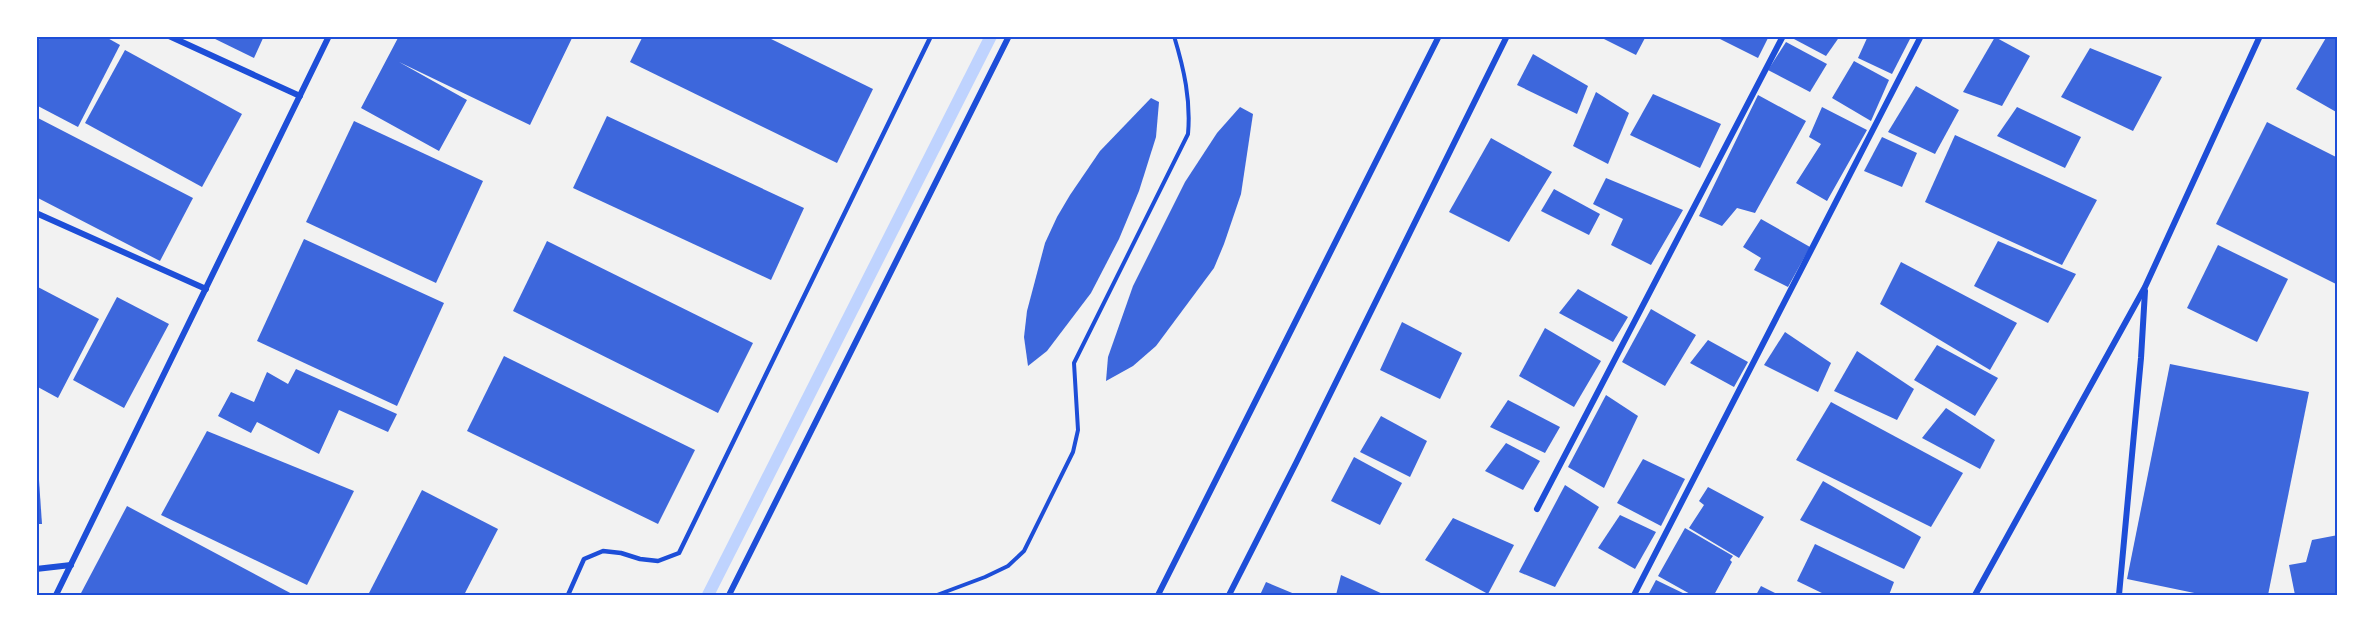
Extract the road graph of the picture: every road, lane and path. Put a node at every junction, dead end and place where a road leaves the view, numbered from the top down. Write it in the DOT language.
graph roads {
  1 [pos="169,36"];
  2 [pos="329,36"];
  3 [pos="931,36"];
  4 [pos="1009,36"];
  5 [pos="1174,36"];
  6 [pos="1439,36"];
  7 [pos="1507,36"];
  8 [pos="1783,36"];
  9 [pos="1921,36"];
  10 [pos="2260,36"];
  11 [pos="300,96"];
  12 [pos="36,213"];
  13 [pos="2145,287"];
  14 [pos="206,289"];
  15 [pos="1538,509"];
  16 [pos="71,565"];
  17 [pos="36,569"];
  18 [pos="56,595"];
  19 [pos="568,595"];
  20 [pos="729,595"];
  21 [pos="937,595"];
  22 [pos="1158,595"];
  23 [pos="1229,595"];
  24 [pos="1634,595"];
  25 [pos="1975,595"];
  26 [pos="2119,595"];
  1 -- 11 [label="street"];
  2 -- 11 [label="street"];
  3 -- 19 [label="lane"];
  4 -- 20 [label="street"];
  5 -- 21 [label="path"];
  6 -- 22 [label="street"];
  7 -- 23 [label="street"];
  8 -- 15 [label="street"];
  9 -- 24 [label="street"];
  10 -- 13 [label="street"];
  11 -- 14 [label="street"];
  12 -- 14 [label="street"];
  13 -- 25 [label="street"];
  13 -- 26 [label="street"];
  14 -- 16 [label="street"];
  16 -- 17 [label="street"];
  16 -- 18 [label="street"];
}
